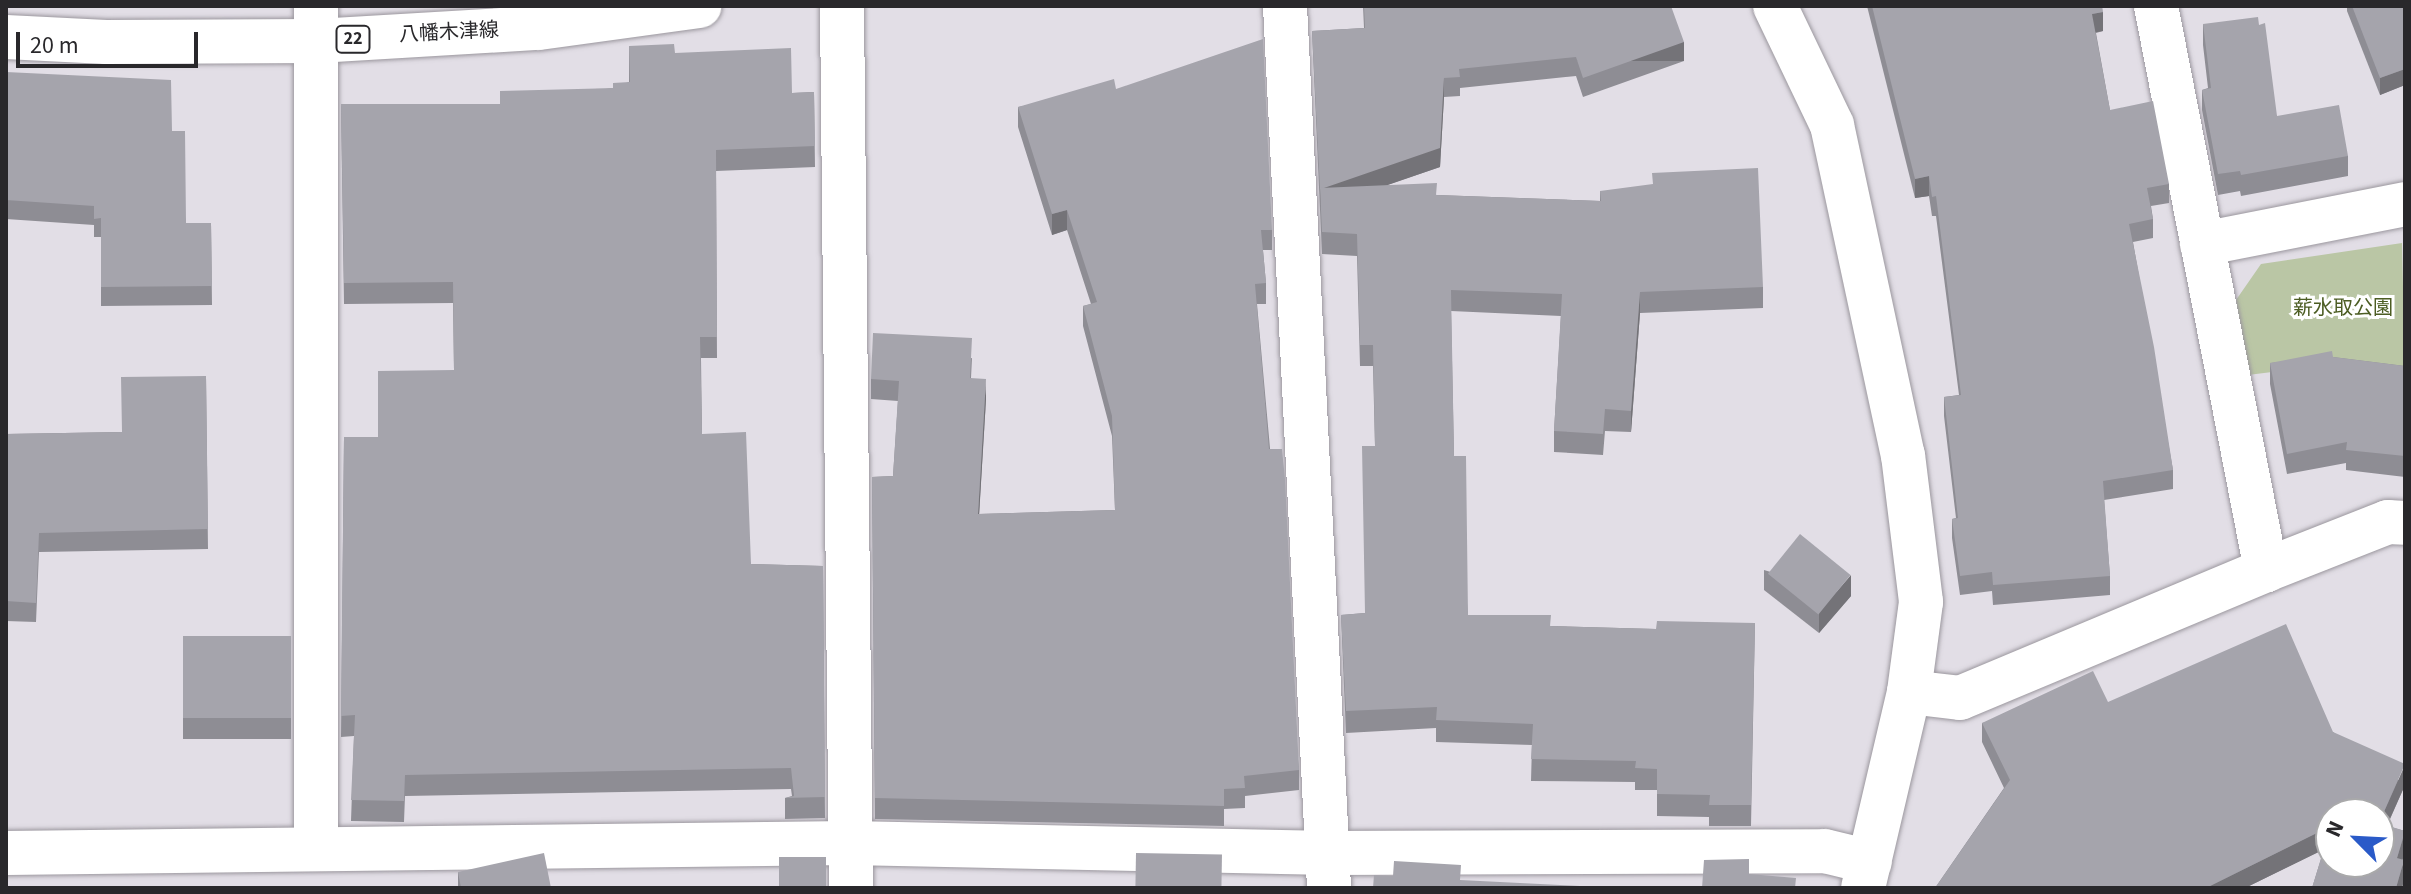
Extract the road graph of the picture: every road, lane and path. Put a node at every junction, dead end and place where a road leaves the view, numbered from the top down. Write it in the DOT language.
graph roads {
  1 [pos="699,6"];
  2 [pos="842,6"];
  3 [pos="1285,6"];
  4 [pos="1775,6"];
  5 [pos="2156,6"];
  6 [pos="317,24"];
  7 [pos="6,37"];
  8 [pos="2405,204"];
  9 [pos="2202,244"];
  10 [pos="2405,523"];
  11 [pos="2266,570"];
  12 [pos="1909,692"];
  13 [pos="850,843"];
  14 [pos="316,847"];
  15 [pos="6,853"];
  16 [pos="1330,870"];
  17 [pos="1867,875"];
  18 [pos="851,888"];
  1 -- 6 [label="street, 八幡木津線 / 22"];
  2 -- 13 [label="street"];
  3 -- 16 [label="street"];
  4 -- 12 [label="street"];
  5 -- 9 [label="street"];
  6 -- 7 [label="street, 八幡木津線 / 22"];
  6 -- 14 [label="street"];
  8 -- 9 [label="street"];
  9 -- 11 [label="street"];
  10 -- 11 [label="street"];
  11 -- 12 [label="street"];
  12 -- 17 [label="street"];
  13 -- 14 [label="street"];
  13 -- 16 [label="street"];
  13 -- 18 [label="street"];
  14 -- 15 [label="street"];
  16 -- 17 [label="street"];
}
